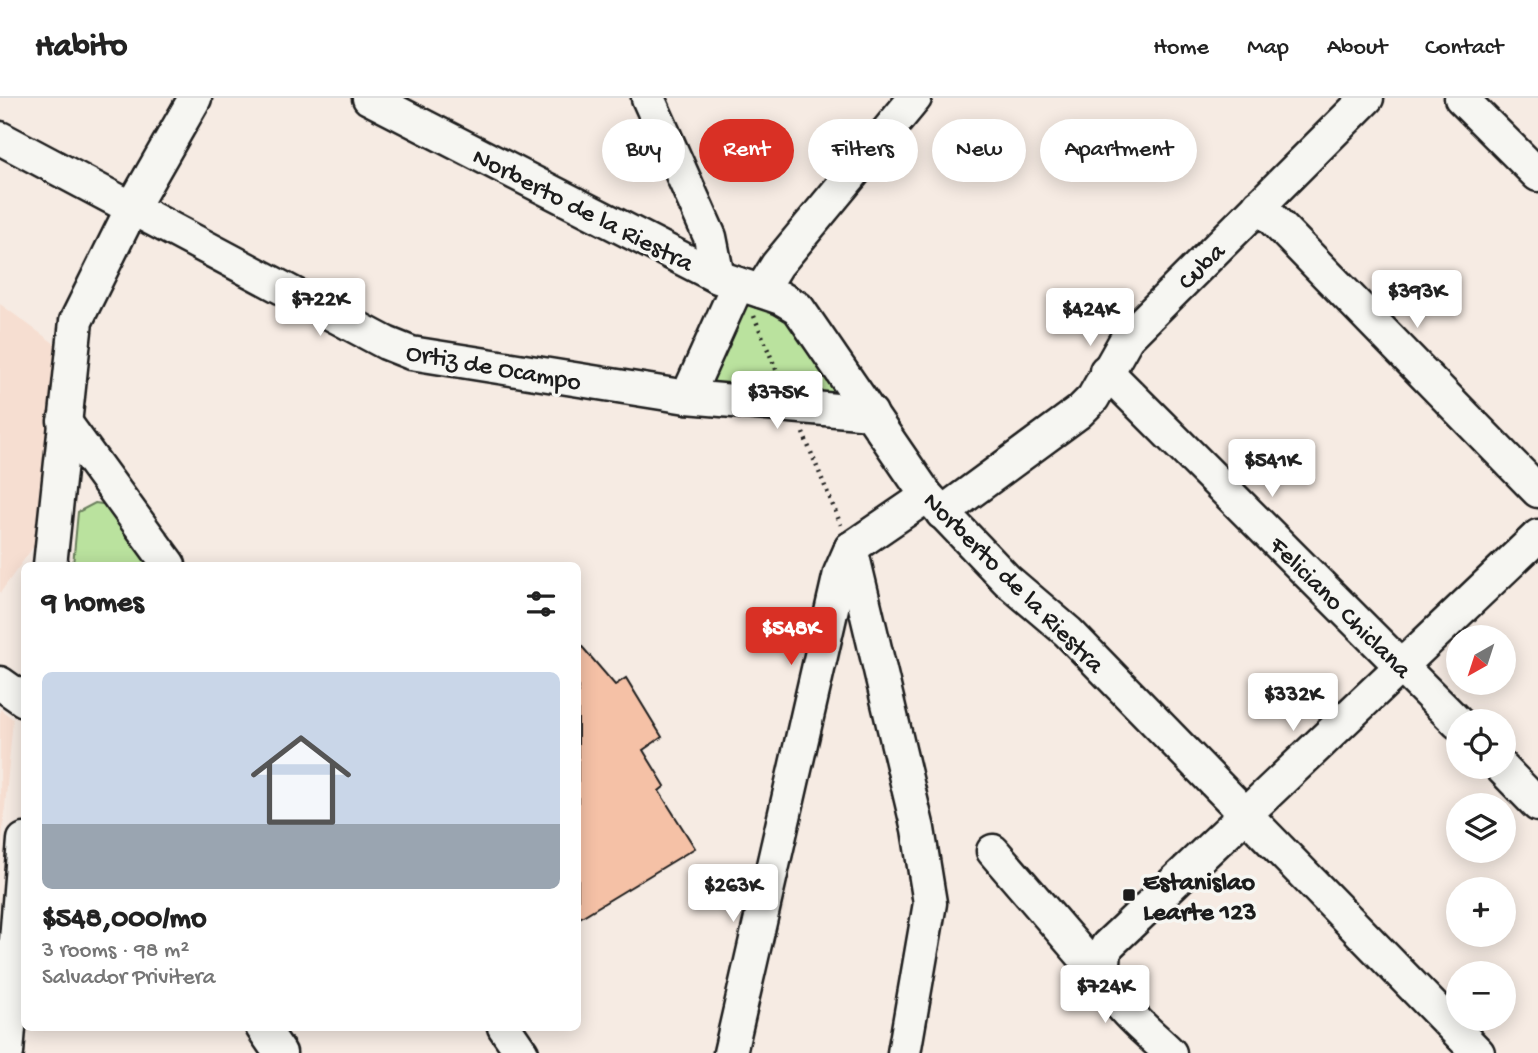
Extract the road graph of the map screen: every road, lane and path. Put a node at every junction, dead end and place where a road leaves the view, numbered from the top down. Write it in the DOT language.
graph roads {
  1 [pos="195,98"];
  2 [pos="369,98"];
  3 [pos="649,98"];
  4 [pos="915,98"];
  5 [pos="1367,98"];
  6 [pos="1461,98"];
  7 [pos="0,138"];
  8 [pos="1538,175"];
  9 [pos="1259,205"];
  10 [pos="132,208"];
  11 [pos="739,284"];
  12 [pos="1106,371"];
  13 [pos="687,397"];
  14 [pos="871,413"];
  15 [pos="64,421"];
  16 [pos="1538,491"];
  17 [pos="934,504"];
  18 [pos="1538,536"];
  19 [pos="851,548"];
  20 [pos="50,562"];
  21 [pos="167,562"];
  22 [pos="1401,665"];
  23 [pos="0,683"];
  24 [pos="21,698"];
  25 [pos="1446,711"];
  26 [pos="1513,779"];
  27 [pos="1538,805"];
  28 [pos="1245,815"];
  29 [pos="993,851"];
  30 [pos="21,885"];
  31 [pos="1102,971"];
  32 [pos="265,1031"];
  33 [pos="507,1031"];
  34 [pos="7,1053"];
  35 [pos="280,1053"];
  36 [pos="522,1053"];
  37 [pos="730,1053"];
  38 [pos="904,1053"];
  39 [pos="1170,1053"];
  40 [pos="1478,1053"];
  1 -- 10 [label="street"];
  2 -- 11 [label="street, Norberto de la Riestra"];
  3 -- 11 [label="street"];
  4 -- 11 [label="street"];
  5 -- 9 [label="street, Cuba"];
  6 -- 8 [label="street"];
  7 -- 10 [label="street, Ortiz de Ocampo"];
  9 -- 12 [label="street, Cuba"];
  9 -- 16 [label="street"];
  10 -- 13 [label="street, Ortiz de Ocampo"];
  10 -- 15 [label="street"];
  11 -- 13 [label="street"];
  11 -- 14 [label="street, Norberto de la Riestra"];
  12 -- 17 [label="street, Cuba"];
  12 -- 22 [label="street, Feliciano Chiclana"];
  13 -- 14 [label="street, Ortiz de Ocampo"];
  14 -- 17 [label="street, Norberto de la Riestra"];
  15 -- 20 [label="street"];
  15 -- 21 [label="street"];
  17 -- 19 [label="street, Cuba"];
  17 -- 28 [label="street, Norberto de la Riestra"];
  18 -- 22 [label="street"];
  19 -- 37 [label="street"];
  19 -- 38 [label="street"];
  22 -- 25 [label="street, Feliciano Chiclana"];
  22 -- 28 [label="street"];
  23 -- 24 [label="street"];
  26 -- 27 [label="street"];
  28 -- 31 [label="street"];
  28 -- 40 [label="street, Norberto de la Riestra"];
  29 -- 31 [label="street"];
  30 -- 34 [label="street"];
  31 -- 39 [label="street"];
  32 -- 35 [label="street"];
  33 -- 36 [label="street"];
}
